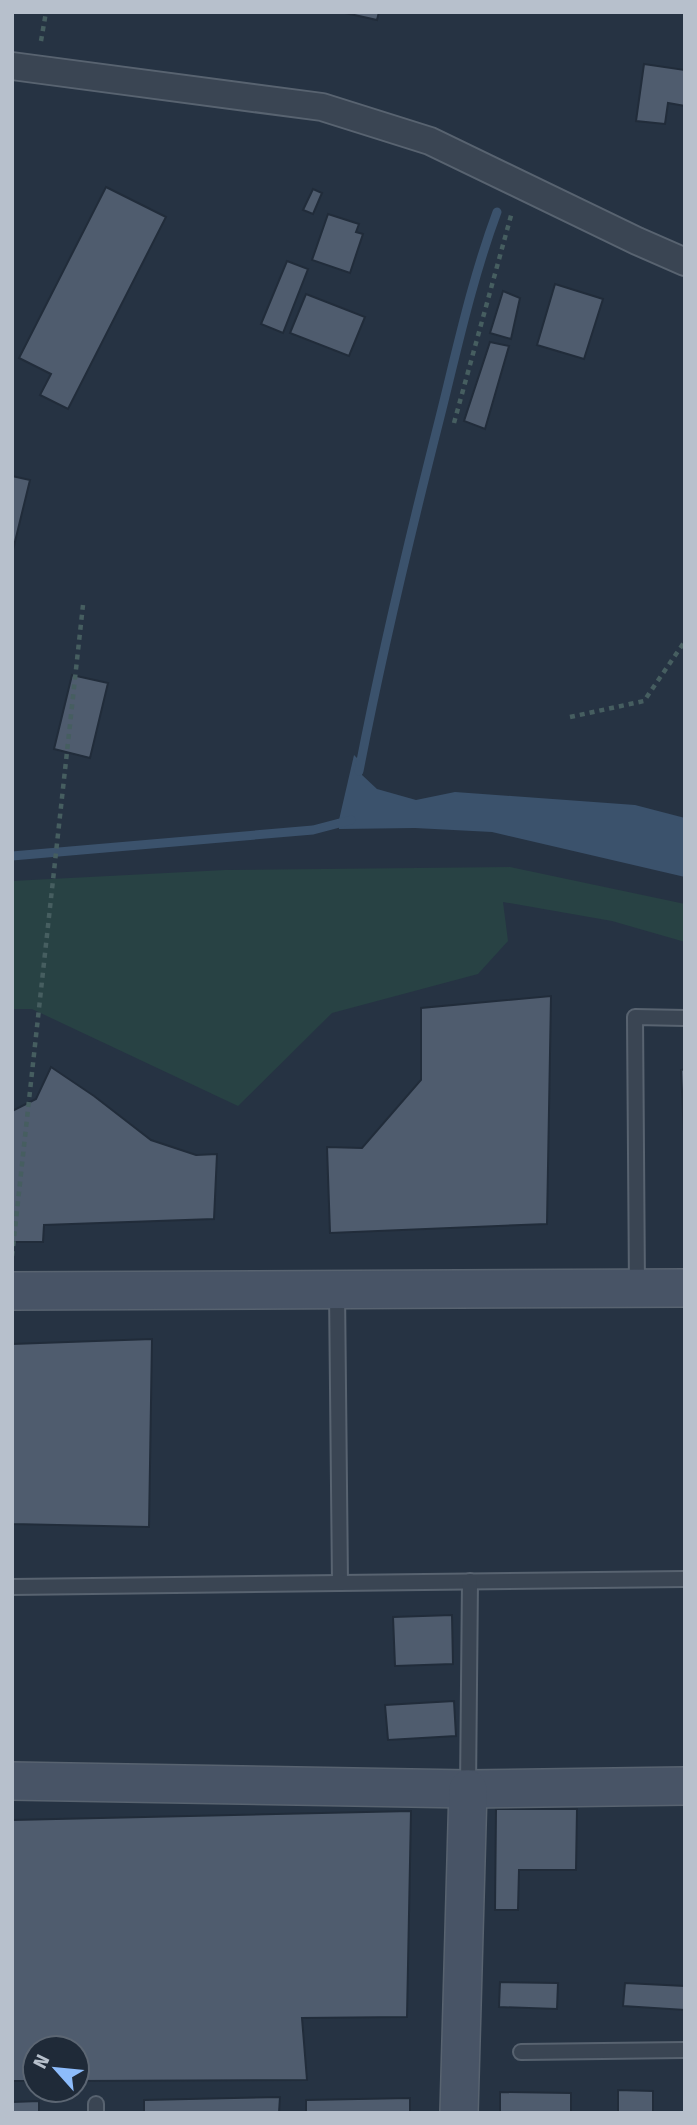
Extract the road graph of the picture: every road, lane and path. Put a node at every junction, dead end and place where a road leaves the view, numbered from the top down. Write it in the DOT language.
graph roads {
  1 [pos="12,66"];
  2 [pos="519,184"];
  3 [pos="685,262"];
  4 [pos="454,424"];
  5 [pos="83,605"];
  6 [pos="685,641"];
  7 [pos="569,717"];
  8 [pos="685,1018"];
  9 [pos="12,1256"];
  10 [pos="637,1288"];
  11 [pos="685,1288"];
  12 [pos="337,1290"];
  13 [pos="12,1291"];
  14 [pos="685,1579"];
  15 [pos="470,1581"];
  16 [pos="340,1583"];
  17 [pos="12,1587"];
  18 [pos="12,1781"];
  19 [pos="685,1786"];
  20 [pos="468,1789"];
  21 [pos="685,2050"];
  22 [pos="521,2052"];
  23 [pos="459,2113"];
  1 -- 2 [label="street"];
  2 -- 3 [label="street"];
  2 -- 4 [label="path"];
  5 -- 9 [label="path"];
  6 -- 7 [label="path"];
  8 -- 10 [label="lane"];
  10 -- 11 [label="street"];
  10 -- 12 [label="street"];
  12 -- 13 [label="street"];
  12 -- 16 [label="lane"];
  14 -- 15 [label="lane"];
  15 -- 16 [label="lane"];
  15 -- 20 [label="lane"];
  16 -- 17 [label="lane"];
  18 -- 20 [label="street"];
  19 -- 20 [label="street"];
  20 -- 23 [label="street"];
  21 -- 22 [label="lane"];
}
